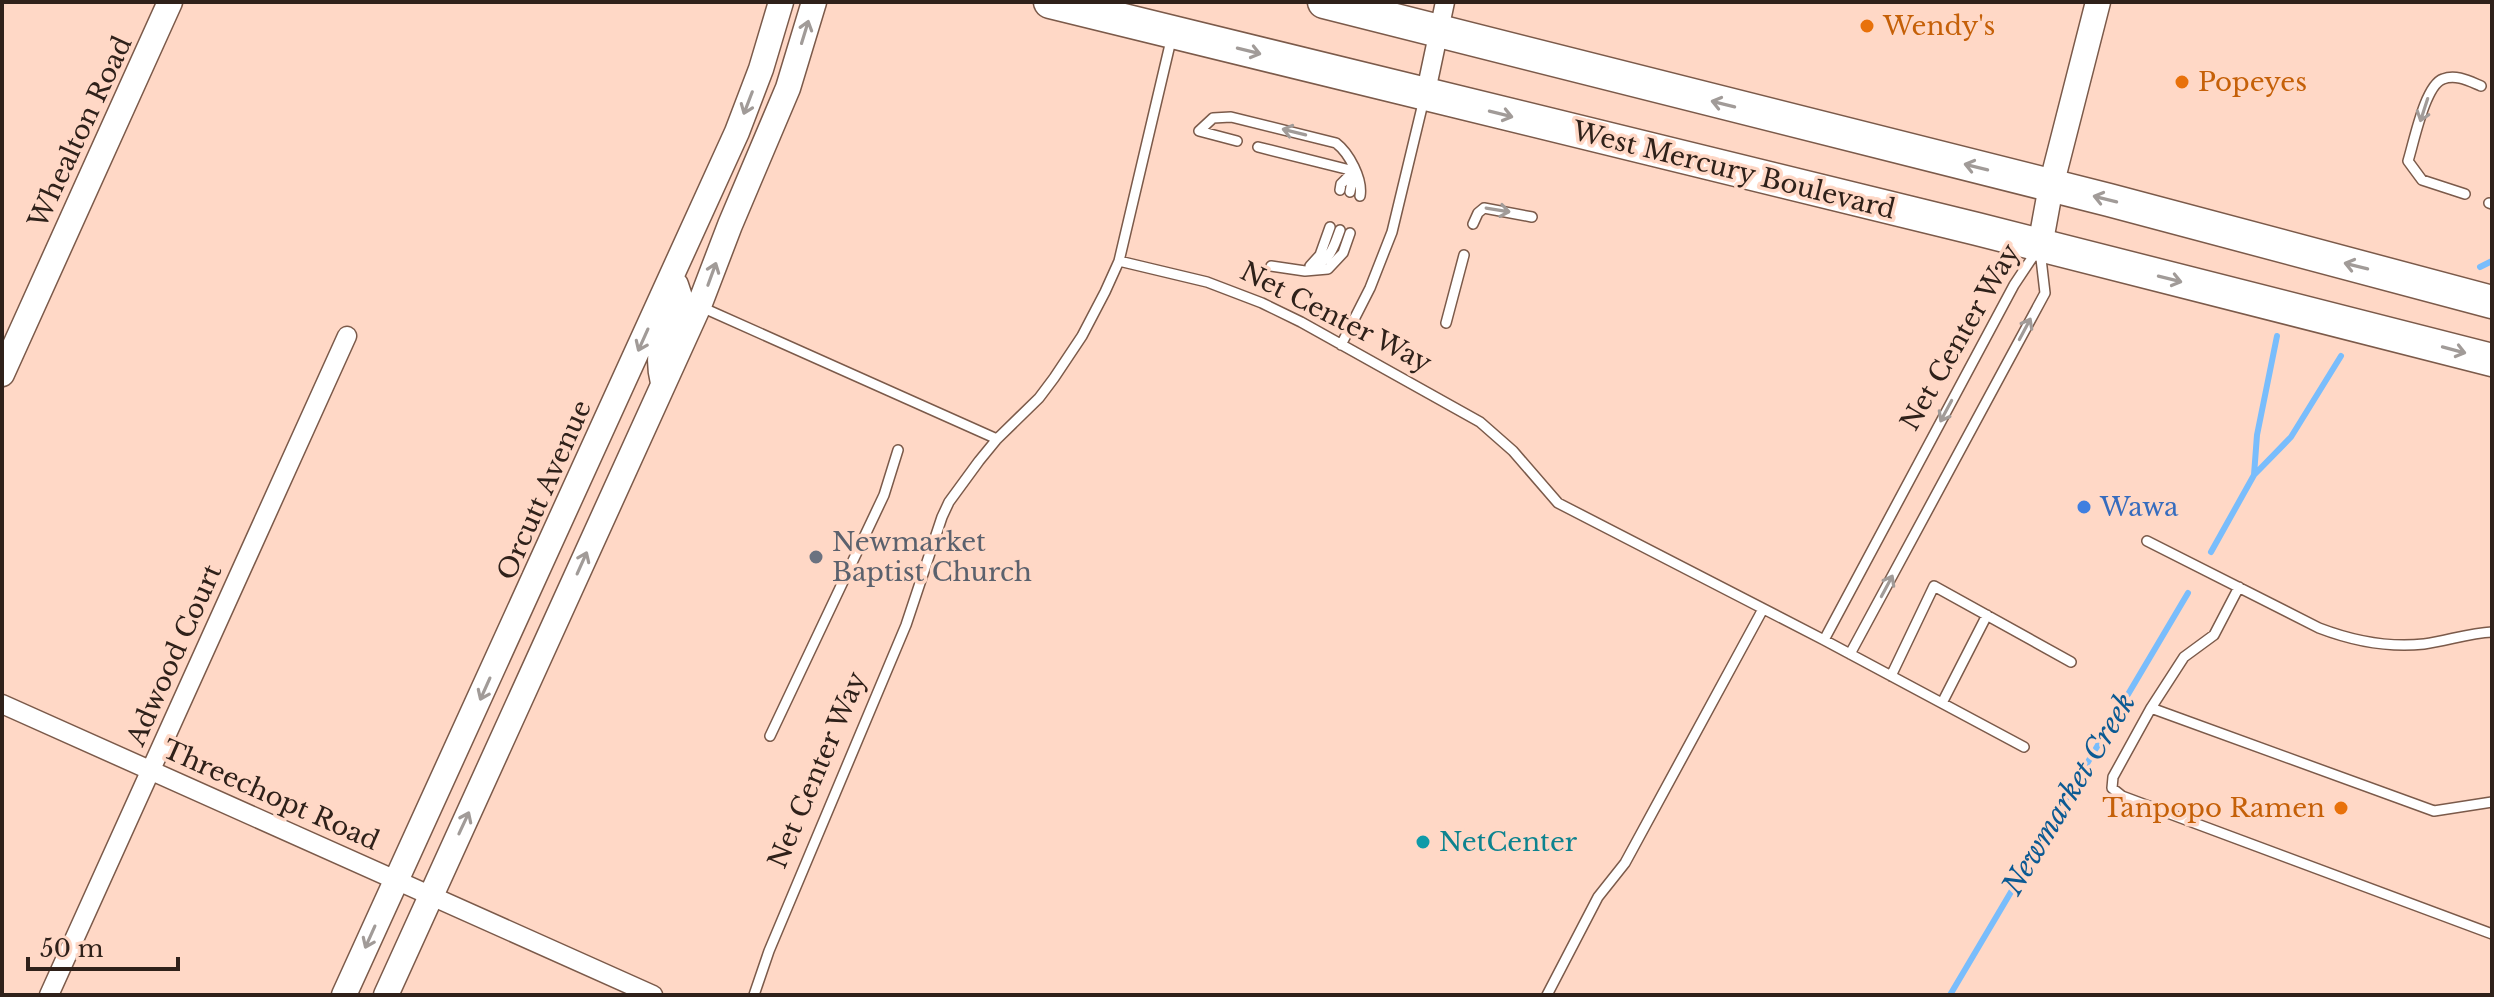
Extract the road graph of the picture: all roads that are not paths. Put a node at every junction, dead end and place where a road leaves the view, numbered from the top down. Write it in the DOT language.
graph roads {
  1 [pos="170,2"];
  2 [pos="781,2"];
  3 [pos="814,2"];
  4 [pos="1050,2"];
  5 [pos="1324,2"];
  6 [pos="2098,2"];
  7 [pos="1441,17"];
  8 [pos="1173,32"];
  9 [pos="2481,86"];
  10 [pos="1425,96"];
  11 [pos="1237,141"];
  12 [pos="1258,147"];
  13 [pos="1354,171"];
  14 [pos="2051,186"];
  15 [pos="2465,194"];
  16 [pos="1532,217"];
  17 [pos="1473,224"];
  18 [pos="2040,246"];
  19 [pos="1464,255"];
  20 [pos="1119,261"];
  21 [pos="1271,266"];
  22 [pos="1305,271"];
  23 [pos="669,282"];
  24 [pos="2492,302"];
  25 [pos="699,306"];
  26 [pos="1446,323"];
  27 [pos="347,336"];
  28 [pos="1341,345"];
  29 [pos="2492,360"];
  30 [pos="2,374"];
  31 [pos="663,385"];
  32 [pos="997,439"];
  33 [pos="898,450"];
  34 [pos="2147,541"];
  35 [pos="2239,587"];
  36 [pos="1763,609"];
  37 [pos="1987,615"];
  38 [pos="2492,632"];
  39 [pos="1824,640"];
  40 [pos="1850,654"];
  41 [pos="2071,662"];
  42 [pos="1891,676"];
  43 [pos="1942,703"];
  44 [pos="2,704"];
  45 [pos="2151,708"];
  46 [pos="770,736"];
  47 [pos="2024,747"];
  48 [pos="150,770"];
  49 [pos="2492,802"];
  50 [pos="397,879"];
  51 [pos="431,894"];
  52 [pos="2492,934"];
  53 [pos="49,995"];
  54 [pos="344,995"];
  55 [pos="386,995"];
  56 [pos="653,995"];
  57 [pos="754,995"];
  58 [pos="1547,995"];
  1 -- 30 [label="main road, Whealton Road"];
  2 -- 23 [label="main road, Orcutt Avenue, one-way"];
  25 -- 3 [label="main road, one-way"];
  4 -- 8 [label="highway, West Mercury Boulevard"];
  5 -- 7 [label="highway"];
  6 -- 14 [label="main road"];
  7 -- 10 [label="street"];
  14 -- 7 [label="highway, one-way"];
  8 -- 10 [label="highway, West Mercury Boulevard, one-way"];
  8 -- 20 [label="lane"];
  9 -- 15 [label="lane, one-way"];
  10 -- 18 [label="highway, West Mercury Boulevard, one-way"];
  10 -- 28 [label="lane"];
  13 -- 11 [label="lane, one-way"];
  12 -- 13 [label="lane"];
  13 -- 13 [label="lane"];
  14 -- 18 [label="main road"];
  24 -- 14 [label="highway, one-way"];
  17 -- 16 [label="lane, one-way"];
  18 -- 29 [label="highway, West Mercury Boulevard, one-way"];
  18 -- 39 [label="lane, Net Center Way, one-way"];
  40 -- 18 [label="lane, Net Center Way, one-way"];
  19 -- 26 [label="lane"];
  20 -- 28 [label="lane, Net Center Way"];
  20 -- 32 [label="lane, Net Center Way"];
  21 -- 22 [label="lane"];
  22 -- 22 [label="lane"];
  23 -- 31 [label="main road"];
  23 -- 50 [label="main road, Orcutt Avenue, one-way"];
  25 -- 31 [label="main road"];
  25 -- 32 [label="lane"];
  27 -- 48 [label="street, Adwood Court"];
  28 -- 36 [label="lane, Net Center Way"];
  51 -- 31 [label="main road, one-way"];
  32 -- 57 [label="lane, Net Center Way"];
  33 -- 46 [label="lane"];
  34 -- 35 [label="lane"];
  35 -- 38 [label="lane"];
  35 -- 45 [label="lane"];
  36 -- 39 [label="lane, Net Center Way"];
  36 -- 58 [label="lane"];
  37 -- 41 [label="lane"];
  37 -- 42 [label="lane"];
  37 -- 43 [label="lane"];
  39 -- 40 [label="lane, Net Center Way"];
  40 -- 42 [label="lane, Net Center Way"];
  42 -- 43 [label="lane, Net Center Way"];
  43 -- 47 [label="lane, Net Center Way"];
  44 -- 48 [label="street, Threechopt Road"];
  45 -- 49 [label="lane"];
  45 -- 52 [label="lane"];
  48 -- 50 [label="street, Threechopt Road"];
  48 -- 53 [label="street, Adwood Court"];
  50 -- 51 [label="street, Threechopt Road"];
  50 -- 54 [label="main road, Orcutt Avenue, one-way"];
  51 -- 55 [label="main road"];
  51 -- 56 [label="street"];
}
